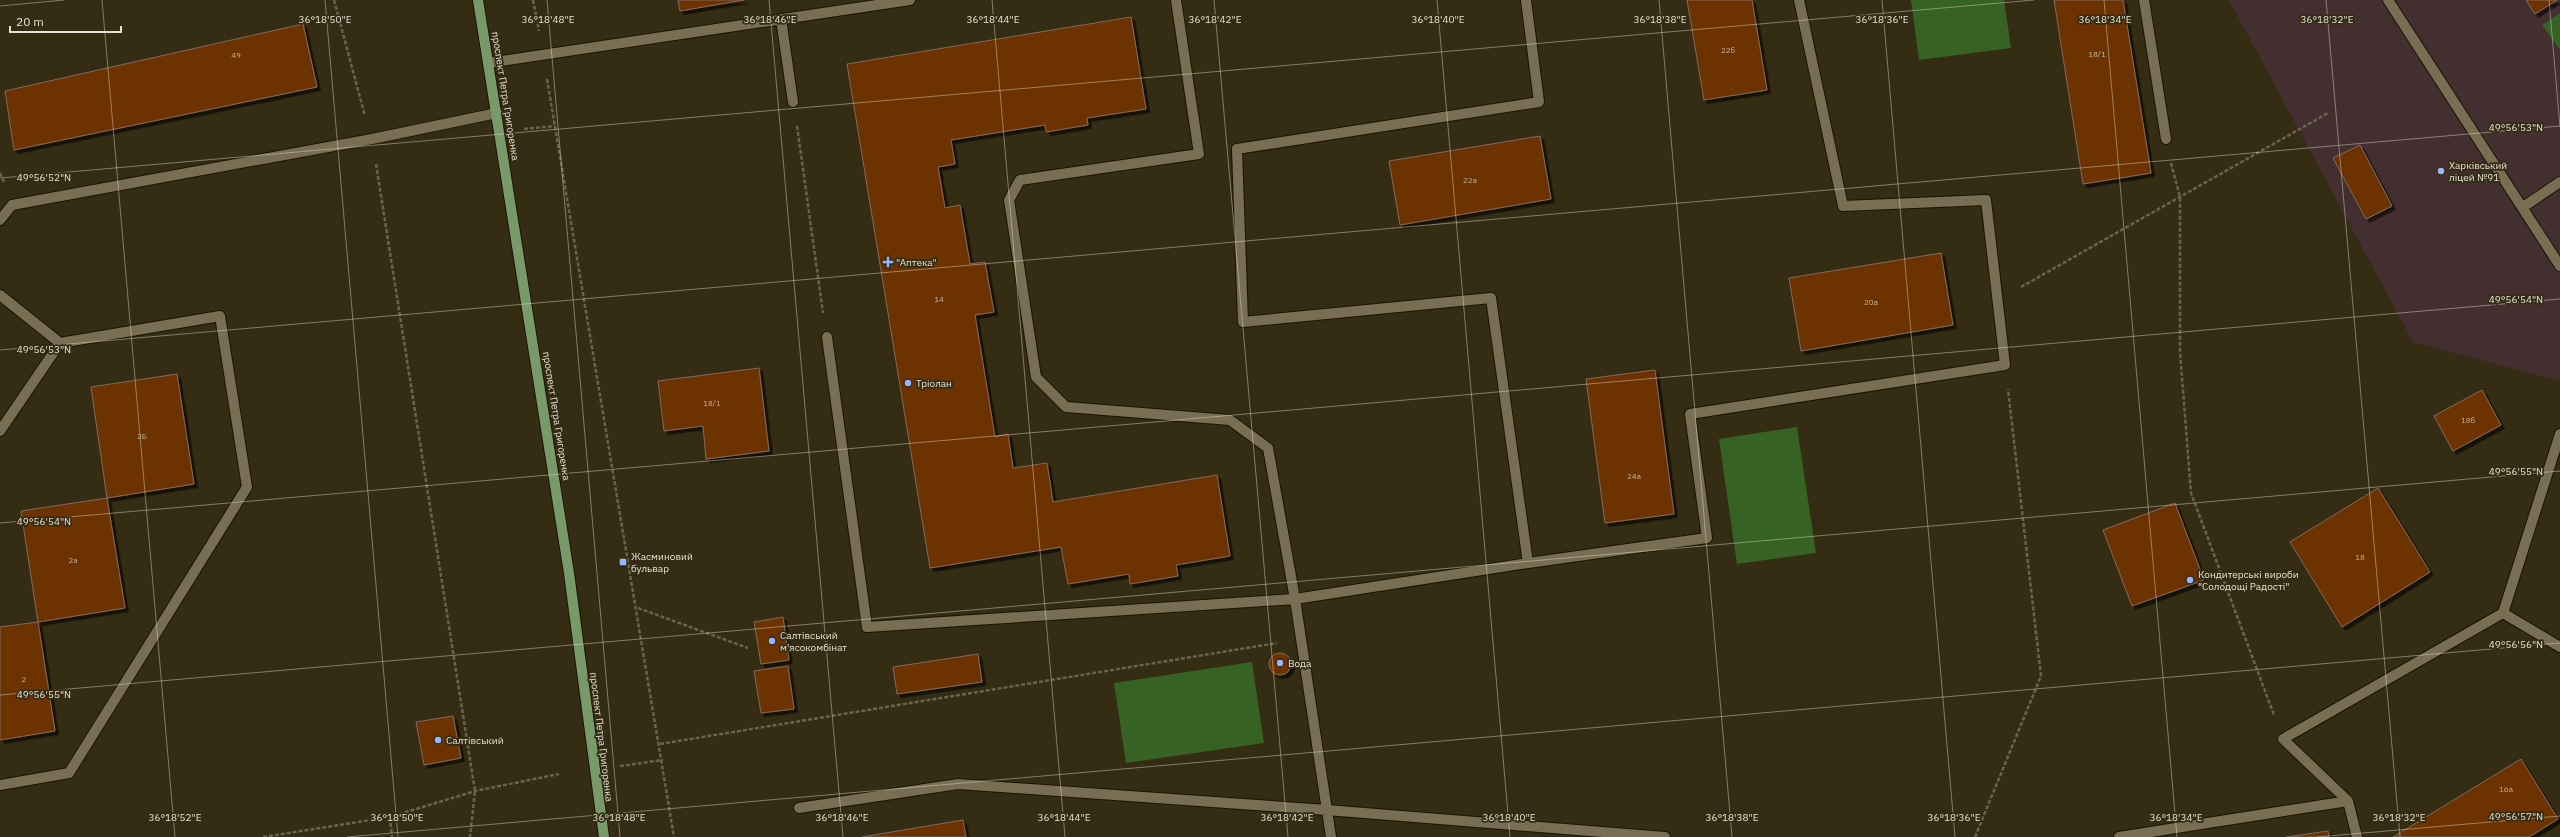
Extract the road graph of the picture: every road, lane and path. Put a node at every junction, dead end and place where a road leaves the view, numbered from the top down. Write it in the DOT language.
graph roads {
  1 [pos="334,0"];
  2 [pos="478,0"];
  3 [pos="534,0"];
  4 [pos="910,0"];
  5 [pos="1176,0"];
  6 [pos="1526,0"];
  7 [pos="1799,0"];
  8 [pos="2144,0"];
  9 [pos="2388,0"];
  10 [pos="842,4"];
  11 [pos="782,19"];
  12 [pos="543,56"];
  13 [pos="488,63"];
  14 [pos="793,102"];
  15 [pos="497,113"];
  16 [pos="2328,113"];
  17 [pos="555,126"];
  18 [pos="522,129"];
  19 [pos="372,139"];
  20 [pos="2166,139"];
  21 [pos="2560,182"];
  22 [pos="2180,197"];
  23 [pos="2523,207"];
  24 [pos="0,220"];
  25 [pos="2560,266"];
  26 [pos="0,295"];
  27 [pos="1998,301"];
  28 [pos="826,337"];
  29 [pos="60,343"];
  30 [pos="2005,365"];
  31 [pos="0,431"];
  32 [pos="2560,434"];
  33 [pos="1528,562"];
  34 [pos="1295,599"];
  35 [pos="638,608"];
  36 [pos="2503,613"];
  37 [pos="1301,640"];
  38 [pos="748,648"];
  39 [pos="2560,648"];
  40 [pos="2283,739"];
  41 [pos="660,744"];
  42 [pos="663,760"];
  43 [pos="619,766"];
  44 [pos="559,774"];
  45 [pos="0,785"];
  46 [pos="475,790"];
  47 [pos="2348,801"];
  48 [pos="799,808"];
  49 [pos="1327,810"];
  50 [pos="390,817"];
  51 [pos="262,837"];
  52 [pos="392,837"];
  53 [pos="470,837"];
  54 [pos="604,837"];
  55 [pos="674,837"];
  56 [pos="1331,837"];
  57 [pos="1665,837"];
  58 [pos="1975,837"];
  59 [pos="2119,837"];
  60 [pos="2357,837"];
  1 -- 19 [label="path"];
  2 -- 13 [label="main road, проспект Петра Григоренка"];
  3 -- 12 [label="path"];
  4 -- 10 [label="lane"];
  5 -- 34 [label="lane"];
  6 -- 33 [label="lane"];
  7 -- 27 [label="lane"];
  8 -- 20 [label="lane"];
  9 -- 23 [label="lane"];
  10 -- 11 [label="lane"];
  11 -- 12 [label="lane"];
  11 -- 14 [label="lane"];
  12 -- 13 [label="lane"];
  12 -- 17 [label="path"];
  13 -- 15 [label="main road, проспект Петра Григоренка"];
  14 -- 28 [label="path"];
  15 -- 19 [label="lane"];
  15 -- 54 [label="main road, проспект Петра Григоренка"];
  16 -- 22 [label="path"];
  17 -- 18 [label="path"];
  17 -- 35 [label="path"];
  19 -- 24 [label="lane"];
  19 -- 46 [label="path"];
  20 -- 22 [label="path"];
  21 -- 23 [label="lane"];
  22 -- 27 [label="path"];
  22 -- 40 [label="path"];
  23 -- 25 [label="lane"];
  26 -- 29 [label="lane"];
  27 -- 30 [label="lane"];
  28 -- 34 [label="lane"];
  29 -- 31 [label="lane"];
  29 -- 45 [label="lane"];
  30 -- 33 [label="lane"];
  30 -- 58 [label="path"];
  32 -- 36 [label="lane"];
  33 -- 34 [label="lane"];
  34 -- 37 [label="lane"];
  35 -- 38 [label="path"];
  35 -- 41 [label="path"];
  36 -- 39 [label="lane"];
  36 -- 40 [label="lane"];
  37 -- 41 [label="path"];
  37 -- 49 [label="lane"];
  40 -- 47 [label="lane"];
  41 -- 42 [label="path"];
  42 -- 43 [label="path"];
  42 -- 55 [label="path"];
  44 -- 46 [label="path"];
  46 -- 50 [label="path"];
  46 -- 53 [label="path"];
  47 -- 59 [label="lane"];
  47 -- 60 [label="lane"];
  48 -- 49 [label="lane"];
  49 -- 56 [label="lane"];
  49 -- 57 [label="lane"];
  50 -- 51 [label="path"];
  50 -- 52 [label="path"];
}
